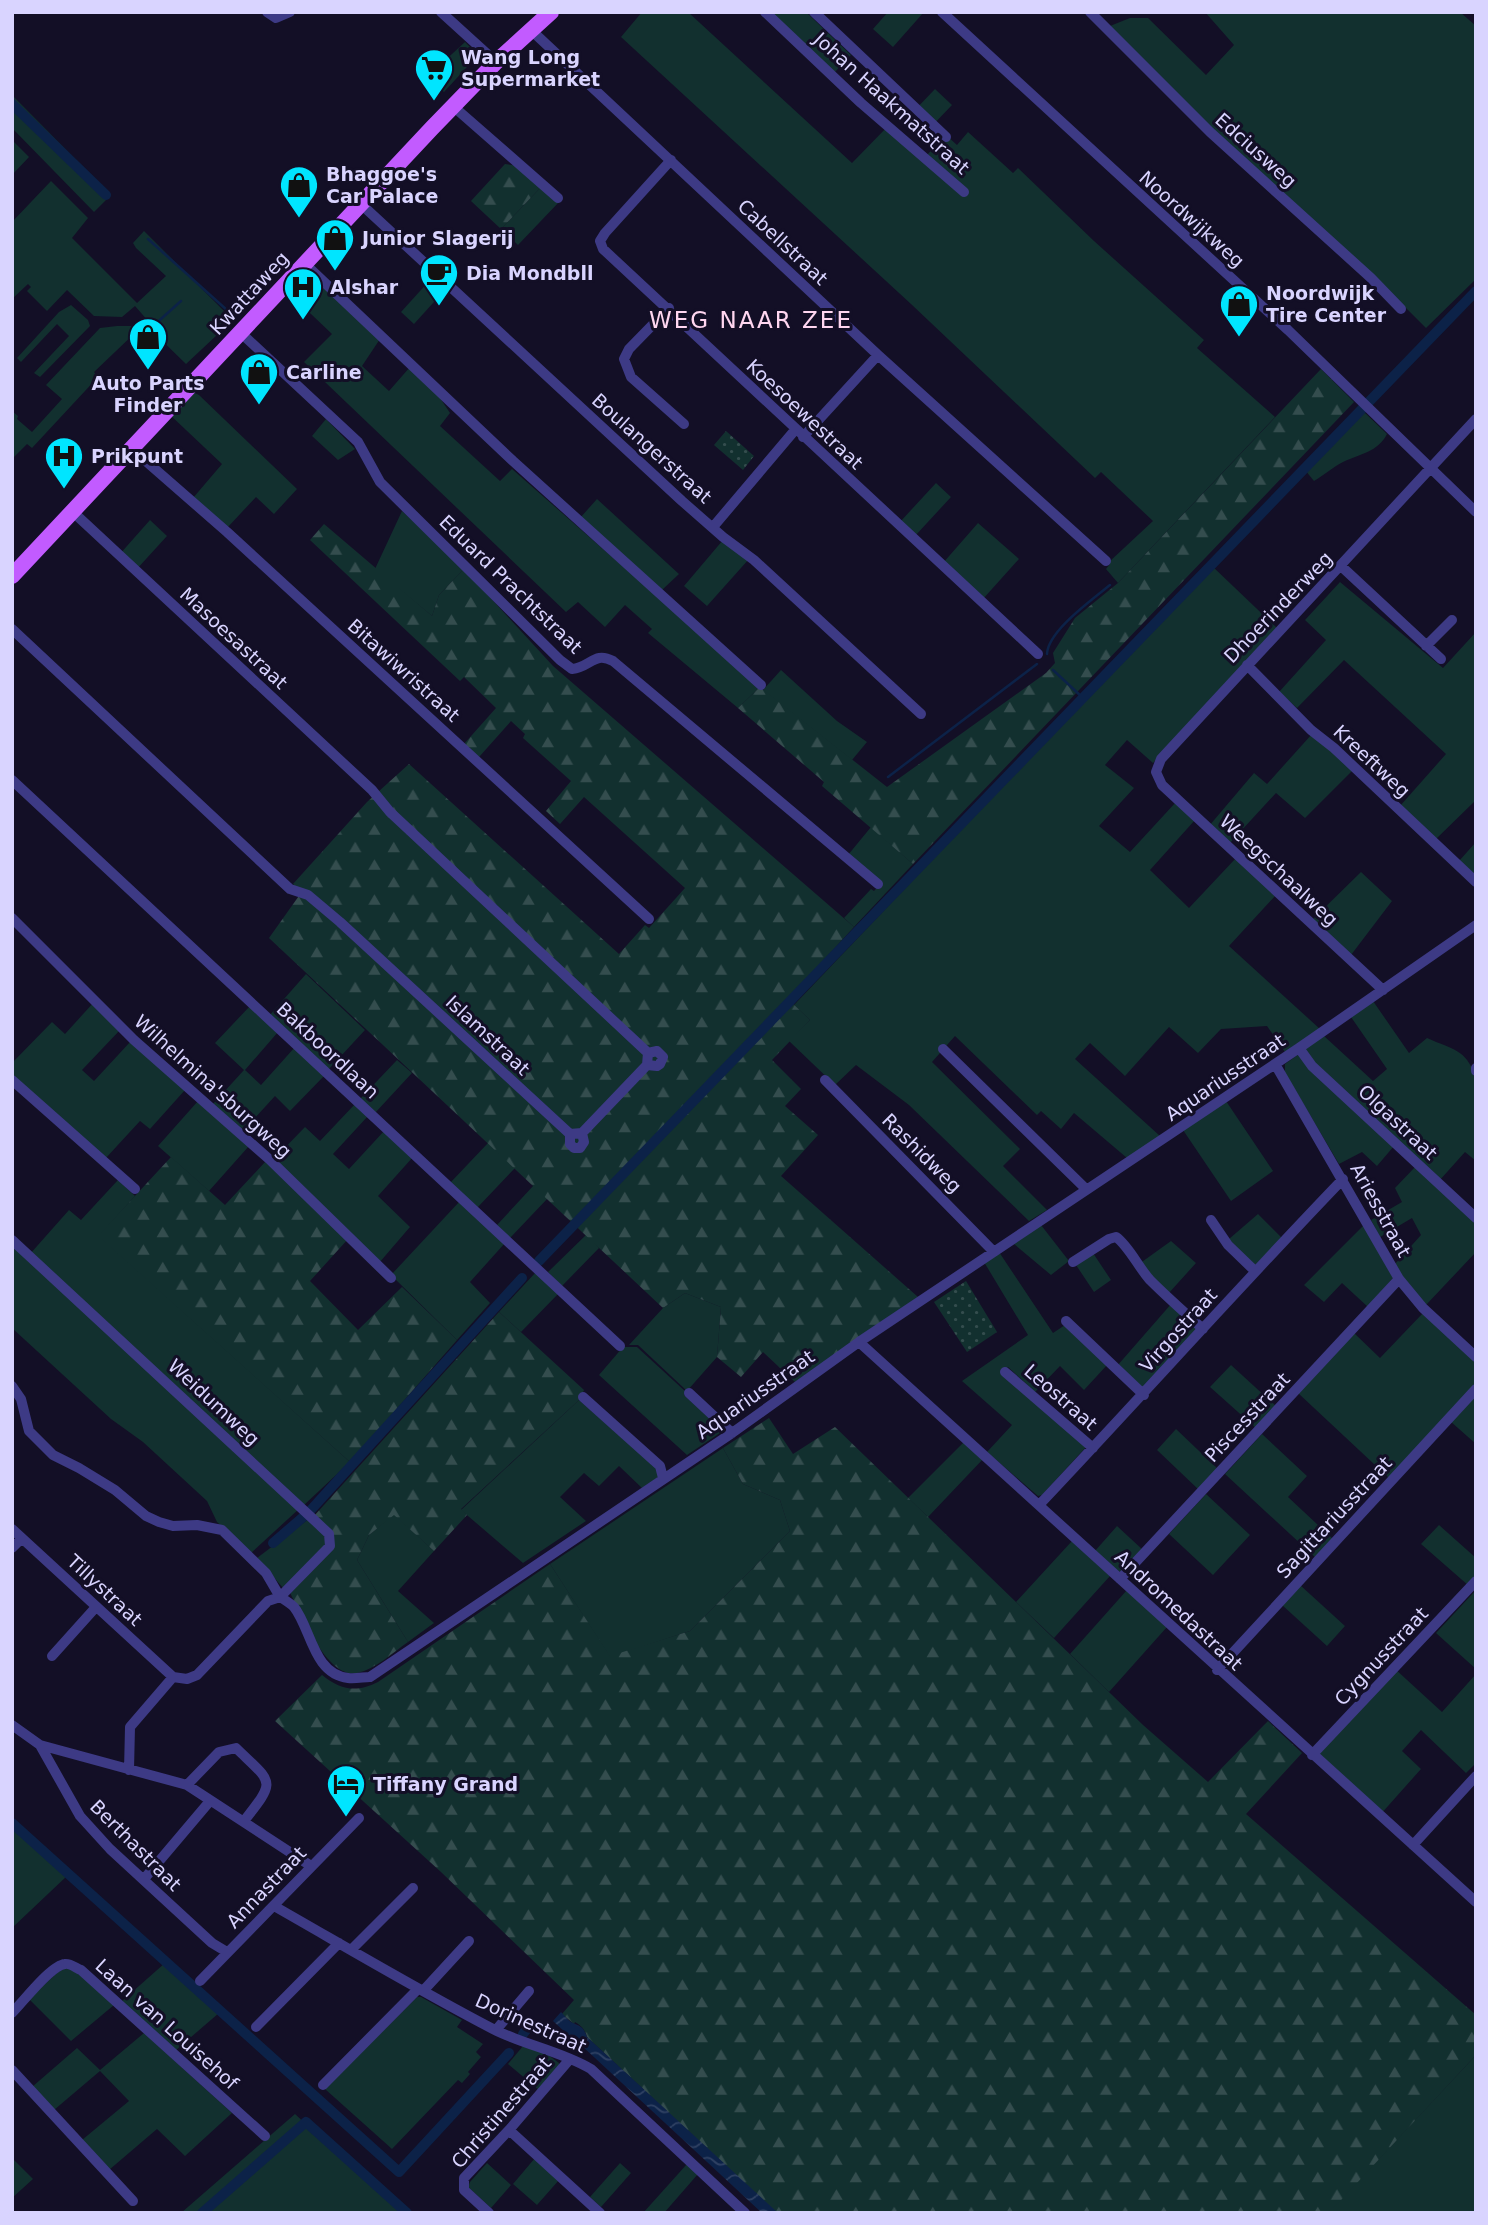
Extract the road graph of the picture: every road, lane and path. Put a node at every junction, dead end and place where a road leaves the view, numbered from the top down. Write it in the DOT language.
graph roads {
  1 [pos="268,12"];
  2 [pos="290,12"];
  3 [pos="441,12"];
  4 [pos="551,12"];
  5 [pos="765,12"];
  6 [pos="814,12"];
  7 [pos="942,12"];
  8 [pos="1090,12"];
  9 [pos="531,30"];
  10 [pos="496,62"];
  11 [pos="454,107"];
  12 [pos="946,137"];
  13 [pos="671,160"];
  14 [pos="964,191"];
  15 [pos="558,198"];
  16 [pos="362,205"];
  17 [pos="304,264"];
  18 [pos="669,308"];
  19 [pos="1401,309"];
  20 [pos="241,334"];
  21 [pos="878,355"];
  22 [pos="1476,419"];
  23 [pos="684,424"];
  24 [pos="799,433"];
  25 [pos="132,449"];
  26 [pos="1431,469"];
  27 [pos="72,512"];
  28 [pos="1476,512"];
  29 [pos="713,527"];
  30 [pos="1106,561"];
  31 [pos="1341,566"];
  32 [pos="12,576"];
  33 [pos="1452,620"];
  34 [pos="12,629"];
  35 [pos="1426,646"];
  36 [pos="1038,654"];
  37 [pos="1441,659"];
  38 [pos="1247,665"];
  39 [pos="761,685"];
  40 [pos="921,714"];
  41 [pos="1156,772"];
  42 [pos="12,780"];
  43 [pos="372,790"];
  44 [pos="1476,882"];
  45 [pos="878,884"];
  46 [pos="12,918"];
  47 [pos="649,919"];
  48 [pos="1476,925"];
  49 [pos="1383,990"];
  50 [pos="1299,1048"];
  51 [pos="943,1049"];
  52 [pos="1275,1064"];
  53 [pos="12,1080"];
  54 [pos="825,1080"];
  55 [pos="1343,1179"];
  56 [pos="135,1189"];
  57 [pos="1086,1189"];
  58 [pos="1476,1218"];
  59 [pos="1211,1220"];
  60 [pos="12,1240"];
  61 [pos="994,1252"];
  62 [pos="1073,1262"];
  63 [pos="1255,1271"];
  64 [pos="391,1278"];
  65 [pos="1399,1279"];
  66 [pos="1066,1321"];
  67 [pos="1203,1329"];
  68 [pos="859,1342"];
  69 [pos="620,1346"];
  70 [pos="1476,1357"];
  71 [pos="1005,1372"];
  72 [pos="12,1386"];
  73 [pos="1476,1389"];
  74 [pos="689,1393"];
  75 [pos="1144,1395"];
  76 [pos="583,1397"];
  77 [pos="732,1433"];
  78 [pos="1093,1448"];
  79 [pos="663,1478"];
  80 [pos="1039,1505"];
  81 [pos="12,1529"];
  82 [pos="22,1538"];
  83 [pos="12,1548"];
  84 [pos="1120,1579"];
  85 [pos="1476,1581"];
  86 [pos="280,1597"];
  87 [pos="96,1606"];
  88 [pos="52,1656"];
  89 [pos="1217,1670"];
  90 [pos="173,1677"];
  91 [pos="12,1725"];
  92 [pos="40,1745"];
  93 [pos="1312,1755"];
  94 [pos="130,1770"];
  95 [pos="1476,1776"];
  96 [pos="187,1784"];
  97 [pos="210,1801"];
  98 [pos="359,1818"];
  99 [pos="244,1821"];
  100 [pos="1413,1845"];
  101 [pos="311,1866"];
  102 [pos="144,1879"];
  103 [pos="413,1888"];
  104 [pos="1476,1902"];
  105 [pos="274,1906"];
  106 [pos="469,1941"];
  107 [pos="340,1943"];
  108 [pos="351,1950"];
  109 [pos="227,1952"];
  110 [pos="200,1981"];
  111 [pos="421,1990"];
  112 [pos="529,1991"];
  113 [pos="12,2013"];
  114 [pos="256,2027"];
  115 [pos="496,2030"];
  116 [pos="570,2059"];
  117 [pos="12,2070"];
  118 [pos="323,2085"];
  119 [pos="509,2130"];
  120 [pos="265,2136"];
  121 [pos="133,2201"];
  122 [pos="489,2213"];
  123 [pos="600,2213"];
  124 [pos="745,2213"];
  1 -- 2 [label="street"];
  3 -- 10 [label="street"];
  4 -- 9 [label="main road, Kwattaweg"];
  5 -- 14 [label="street, Johan Haakmatstraat"];
  6 -- 12 [label="street"];
  7 -- 26 [label="street, Noordwijkweg"];
  8 -- 19 [label="street, Edciusweg"];
  9 -- 10 [label="main road, Kwattaweg"];
  9 -- 13 [label="street, Cabellstraat"];
  10 -- 11 [label="main road, Kwattaweg"];
  11 -- 15 [label="street"];
  11 -- 16 [label="main road, Kwattaweg"];
  13 -- 18 [label="street, Koesoewestraat"];
  13 -- 21 [label="street, Cabellstraat"];
  16 -- 17 [label="main road, Kwattaweg"];
  16 -- 29 [label="street, Boulangerstraat"];
  17 -- 20 [label="main road, Kwattaweg"];
  17 -- 39 [label="street"];
  18 -- 23 [label="street"];
  18 -- 24 [label="street, Koesoewestraat"];
  20 -- 25 [label="main road, Kwattaweg"];
  20 -- 45 [label="street, Eduard Prachtstraat"];
  21 -- 24 [label="street"];
  21 -- 30 [label="street, Cabellstraat"];
  22 -- 26 [label="street, Dhoerinderweg"];
  24 -- 29 [label="street"];
  24 -- 36 [label="street, Koesoewestraat"];
  25 -- 27 [label="main road, Kwattaweg"];
  25 -- 47 [label="street, Bitawiwristraat"];
  26 -- 28 [label="street, Noordwijkweg"];
  26 -- 31 [label="street, Dhoerinderweg"];
  27 -- 32 [label="main road, Kwattaweg"];
  27 -- 43 [label="street, Masoesastraat"];
  29 -- 40 [label="street, Boulangerstraat"];
  31 -- 35 [label="street"];
  31 -- 38 [label="street, Dhoerinderweg"];
  33 -- 35 [label="street"];
  34 -- 43 [label="street, Islamstraat"];
  35 -- 37 [label="street"];
  38 -- 41 [label="street, Dhoerinderweg"];
  38 -- 44 [label="street, Kreeftweg"];
  41 -- 49 [label="street, Weegschaalweg"];
  42 -- 69 [label="street, Bakboordlaan"];
  46 -- 64 [label="street, Wilhelmina'sburgweg"];
  48 -- 49 [label="street, Aquariusstraat"];
  49 -- 50 [label="street, Aquariusstraat"];
  50 -- 52 [label="street, Aquariusstraat"];
  50 -- 58 [label="street, Olgastraat"];
  51 -- 57 [label="street"];
  52 -- 55 [label="street, Ariesstraat"];
  52 -- 57 [label="street, Aquariusstraat"];
  53 -- 56 [label="street"];
  54 -- 61 [label="street, Rashidweg"];
  55 -- 63 [label="street, Virgostraat"];
  55 -- 65 [label="street, Ariesstraat"];
  57 -- 61 [label="street, Aquariusstraat"];
  59 -- 63 [label="street"];
  60 -- 86 [label="street, Weidumweg"];
  61 -- 68 [label="street, Aquariusstraat"];
  62 -- 67 [label="street"];
  63 -- 67 [label="street, Virgostraat"];
  65 -- 70 [label="street, Ariesstraat"];
  65 -- 84 [label="street, Piscesstraat"];
  66 -- 75 [label="street"];
  67 -- 75 [label="street, Virgostraat"];
  68 -- 77 [label="street, Aquariusstraat"];
  68 -- 80 [label="street, Andromedastraat"];
  71 -- 78 [label="street, Leostraat"];
  72 -- 86 [label="street, Aquariusstraat"];
  73 -- 89 [label="street, Sagittariusstraat"];
  74 -- 77 [label="street"];
  75 -- 78 [label="street, Virgostraat"];
  76 -- 79 [label="street"];
  77 -- 79 [label="street, Aquariusstraat"];
  78 -- 80 [label="street, Virgostraat"];
  79 -- 86 [label="street, Aquariusstraat"];
  80 -- 84 [label="street, Andromedastraat"];
  81 -- 82 [label="street, Tillystraat"];
  82 -- 83 [label="street"];
  82 -- 87 [label="street, Tillystraat"];
  84 -- 89 [label="street, Andromedastraat"];
  85 -- 93 [label="street, Cygnusstraat"];
  86 -- 90 [label="street"];
  87 -- 88 [label="street"];
  87 -- 90 [label="street, Tillystraat"];
  89 -- 93 [label="street, Andromedastraat"];
  90 -- 94 [label="street"];
  91 -- 92 [label="street"];
  92 -- 94 [label="street"];
  92 -- 102 [label="street, Berthastraat"];
  93 -- 100 [label="street, Andromedastraat"];
  94 -- 96 [label="street"];
  95 -- 100 [label="street"];
  96 -- 97 [label="street"];
  96 -- 99 [label="street"];
  97 -- 99 [label="street"];
  97 -- 102 [label="street"];
  98 -- 101 [label="street, Annastraat"];
  99 -- 101 [label="street"];
  100 -- 104 [label="street, Andromedastraat"];
  101 -- 105 [label="street, Annastraat"];
  102 -- 109 [label="street, Berthastraat"];
  103 -- 108 [label="street"];
  105 -- 107 [label="street, Dorinestraat"];
  105 -- 109 [label="street, Annastraat"];
  106 -- 111 [label="street"];
  107 -- 108 [label="street, Dorinestraat"];
  107 -- 114 [label="street"];
  108 -- 111 [label="street, Dorinestraat"];
  109 -- 110 [label="street, Annastraat"];
  111 -- 115 [label="street, Dorinestraat"];
  111 -- 118 [label="street"];
  112 -- 115 [label="street"];
  113 -- 120 [label="street, Laan van Louisehof"];
  115 -- 116 [label="street, Dorinestraat"];
  116 -- 119 [label="street, Christinestraat"];
  116 -- 124 [label="street, Dorinestraat"];
  117 -- 121 [label="street"];
  119 -- 122 [label="street, Christinestraat"];
  119 -- 123 [label="street"];
}
